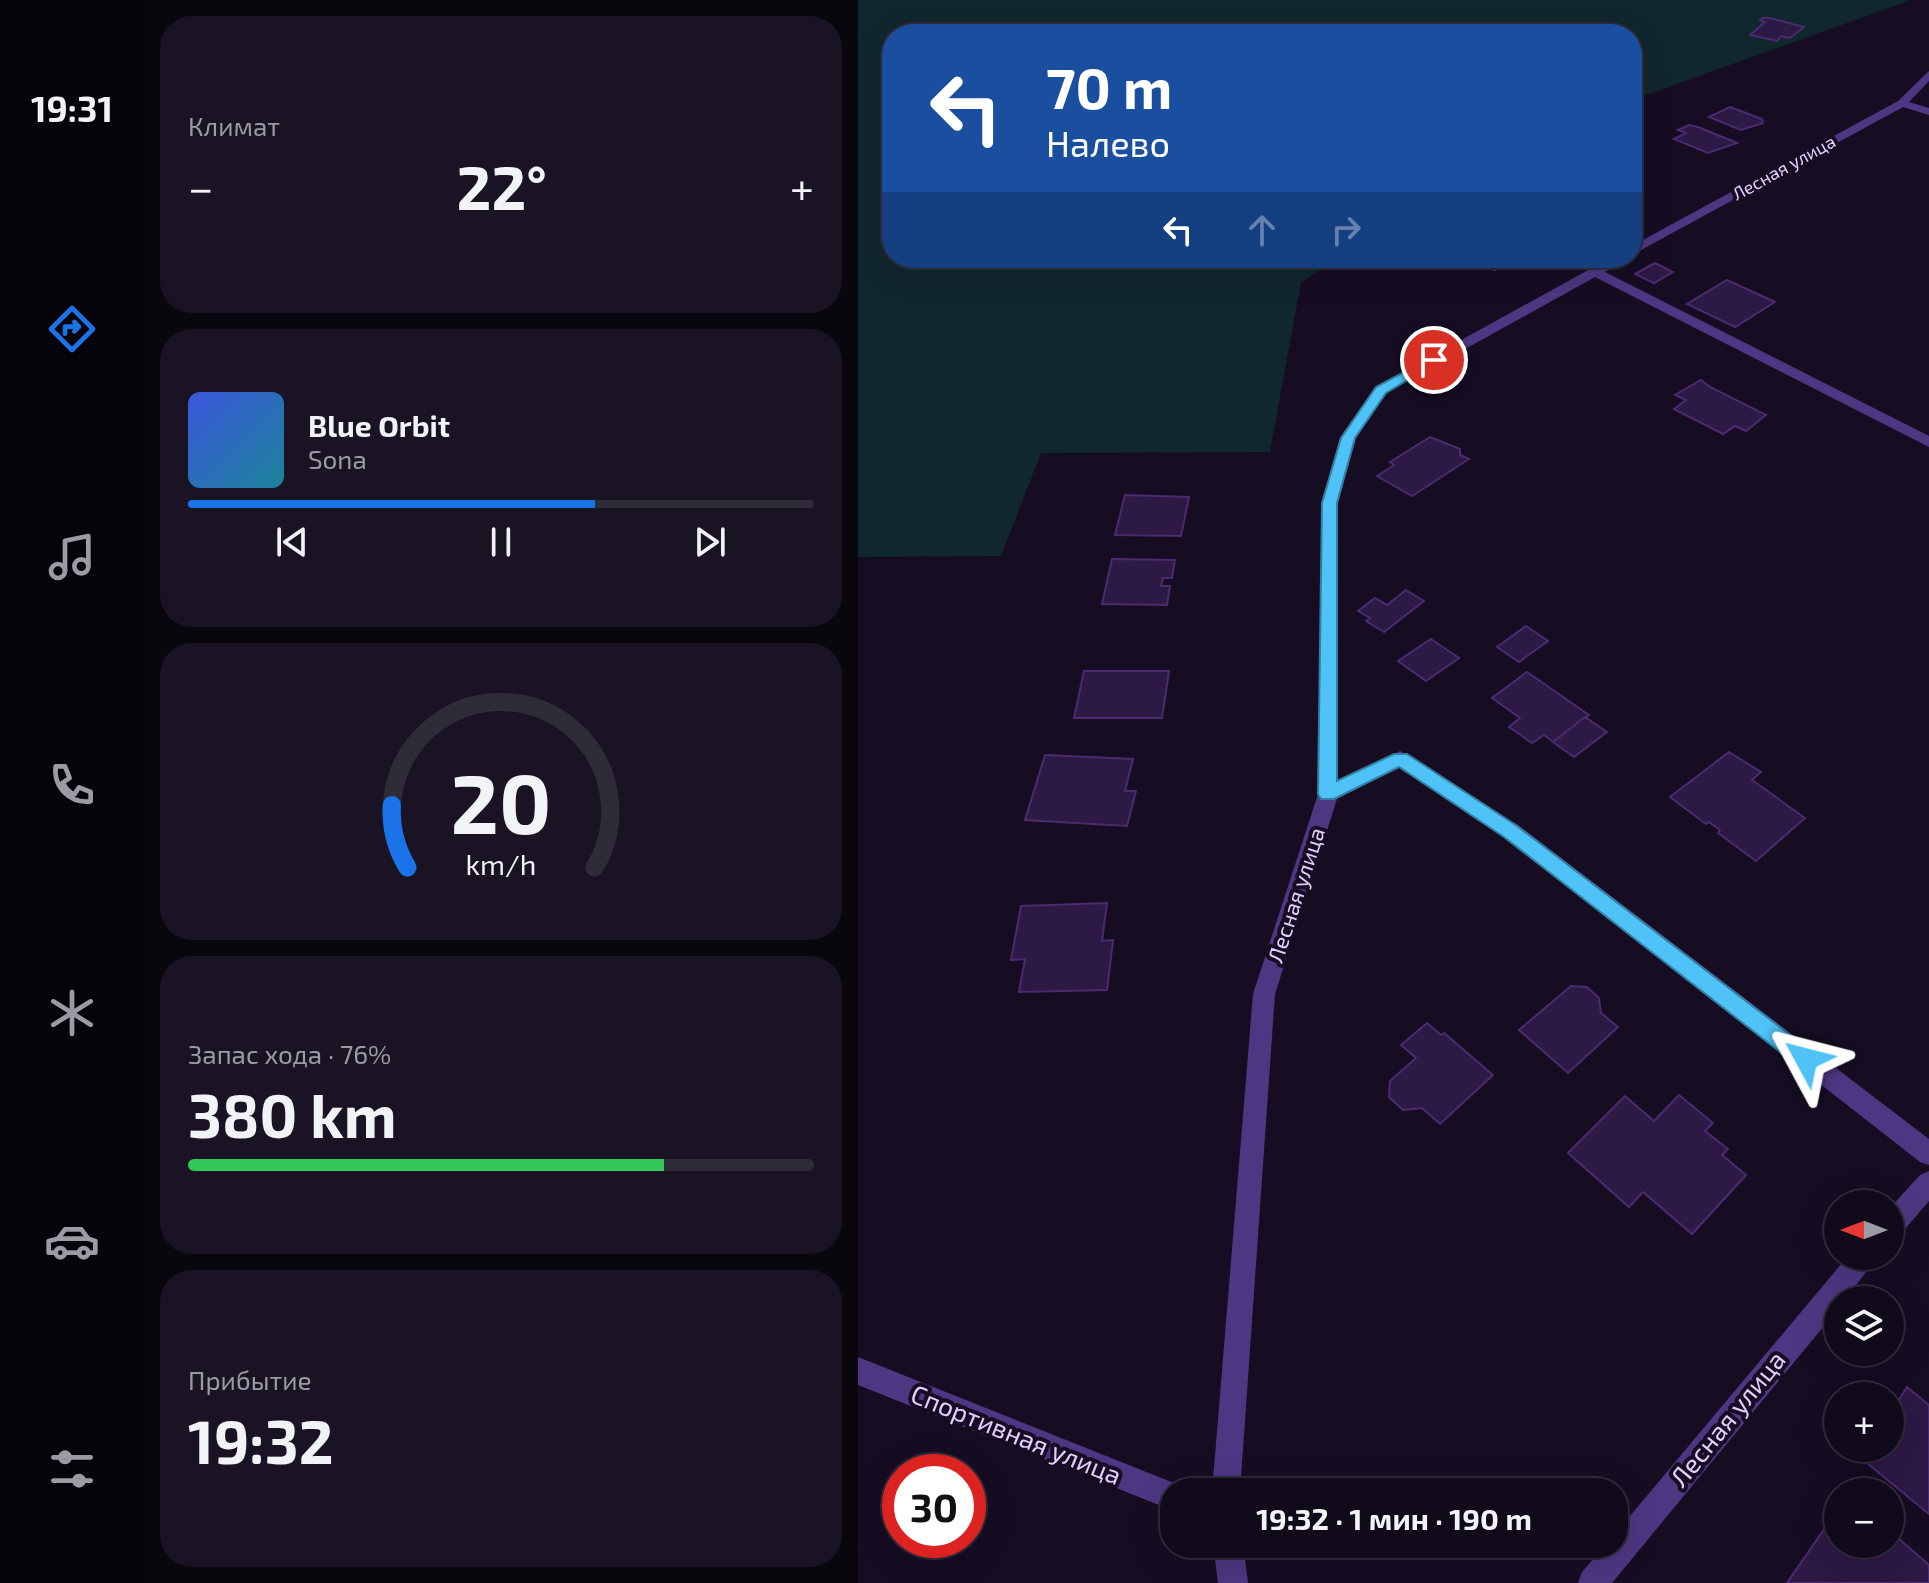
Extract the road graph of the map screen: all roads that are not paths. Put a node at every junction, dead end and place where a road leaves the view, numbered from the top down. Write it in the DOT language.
graph roads {
  1 [pos="1929,74"];
  2 [pos="1902,103"];
  3 [pos="1929,112"];
  4 [pos="1642,246"];
  5 [pos="1602,268"];
  6 [pos="1595,272"];
  7 [pos="1929,442"];
  8 [pos="1328,794"];
  9 [pos="1929,1154"];
  10 [pos="1929,1183"];
  11 [pos="1904,1211"];
  12 [pos="1853,1270"];
  13 [pos="858,1371"];
  14 [pos="1227,1478"];
  15 [pos="1160,1491"];
  16 [pos="1230,1558"];
  17 [pos="1233,1583"];
  18 [pos="1593,1583"];
  1 -- 2 [label="street, Лесная улица"];
  2 -- 3 [label="street"];
  2 -- 4 [label="street, Лесная улица"];
  5 -- 6 [label="street, Лесная улица"];
  6 -- 7 [label="street"];
  6 -- 8 [label="street, Лесная улица"];
  8 -- 9 [label="street"];
  8 -- 14 [label="street, Лесная улица"];
  10 -- 11 [label="street"];
  12 -- 18 [label="street, Лесная улица"];
  13 -- 15 [label="street, Спортивная улица"];
  16 -- 17 [label="street"];
}
